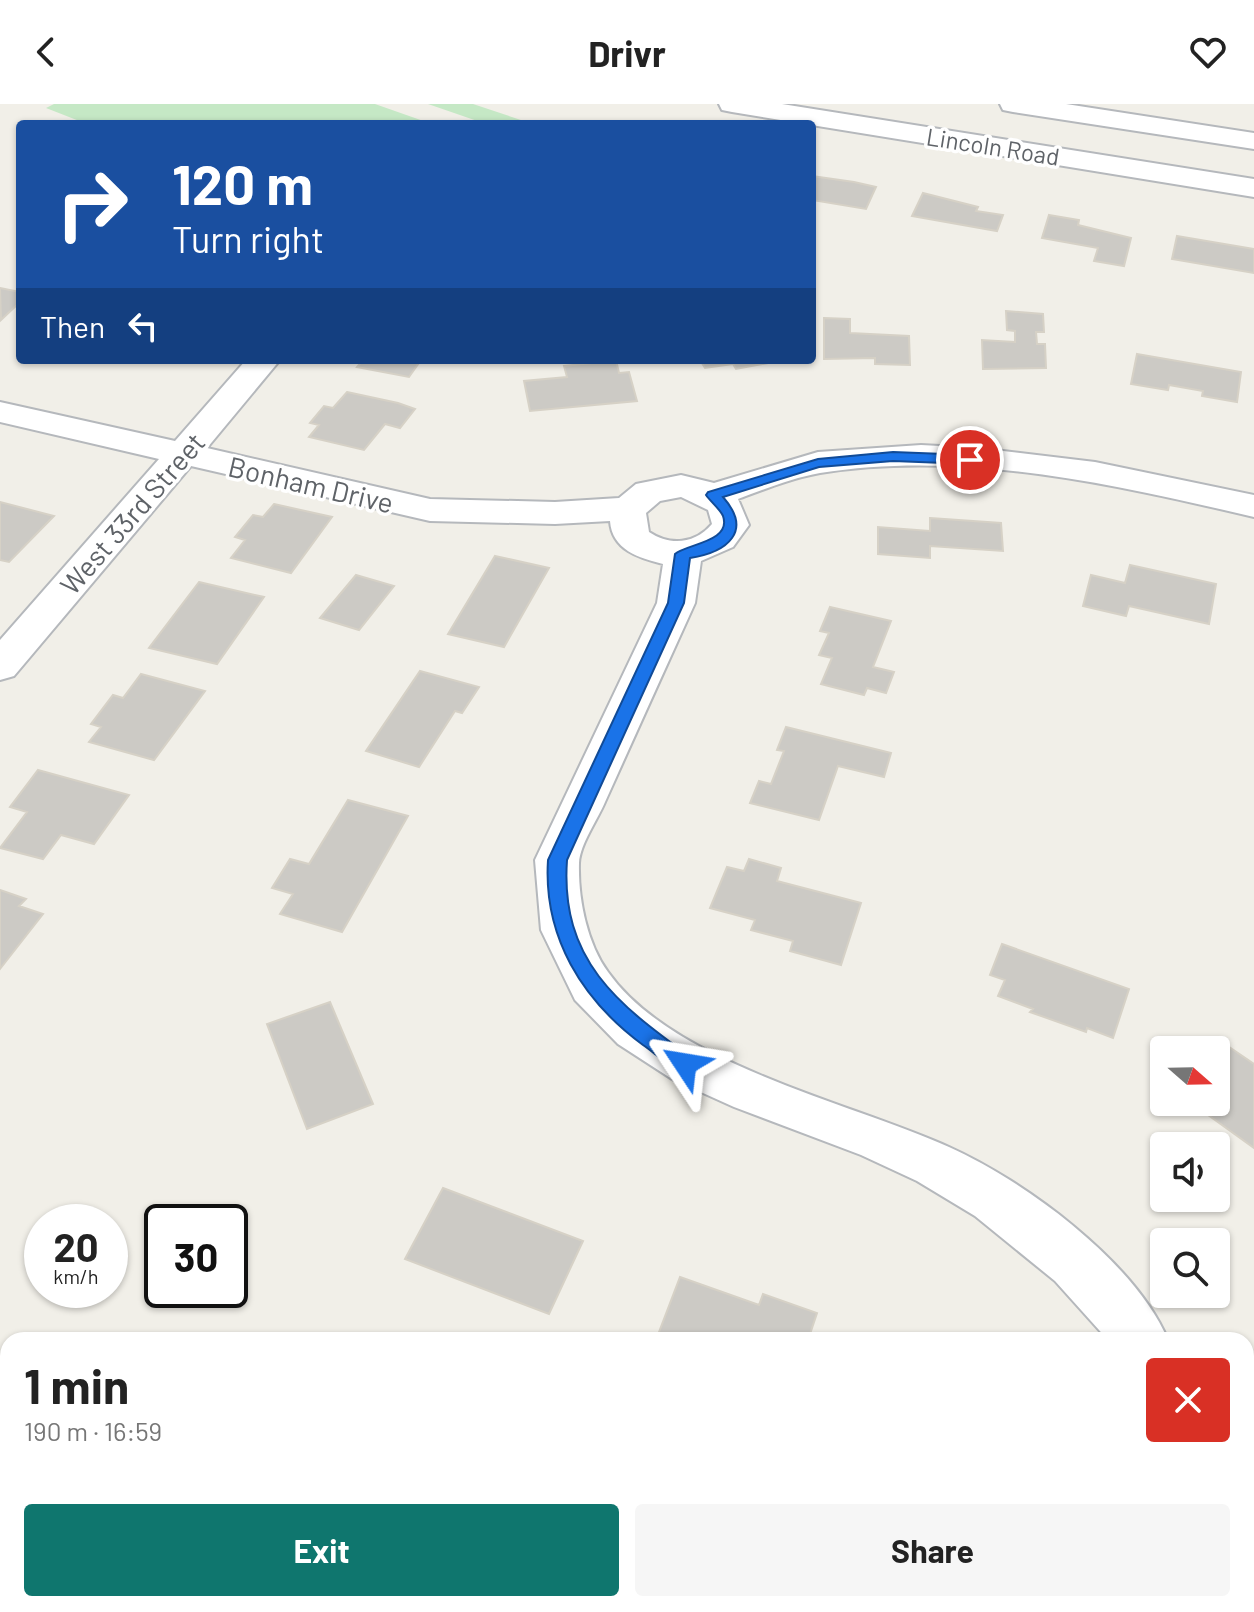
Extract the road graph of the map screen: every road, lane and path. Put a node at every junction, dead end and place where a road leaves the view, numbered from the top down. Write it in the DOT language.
graph roads {
  1 [pos="732,104"];
  2 [pos="1013,104"];
  3 [pos="1254,141"];
  4 [pos="1254,188"];
  5 [pos="261,364"];
  6 [pos="0,412"];
  7 [pos="183,455"];
  8 [pos="713,495"];
  9 [pos="1254,506"];
  10 [pos="628,509"];
  11 [pos="683,554"];
  12 [pos="0,666"];
  13 [pos="1134,1332"];
  1 -- 4 [label="street, Lincoln Road"];
  2 -- 3 [label="street, Lincoln Road"];
  5 -- 7 [label="street, West 33rd Street"];
  6 -- 7 [label="street, Bonham Drive"];
  7 -- 10 [label="street, Bonham Drive"];
  7 -- 12 [label="street, West 33rd Street"];
  8 -- 9 [label="street"];
  8 -- 10 [label="street"];
  8 -- 11 [label="street"];
  10 -- 11 [label="street"];
  11 -- 13 [label="street"];
}
